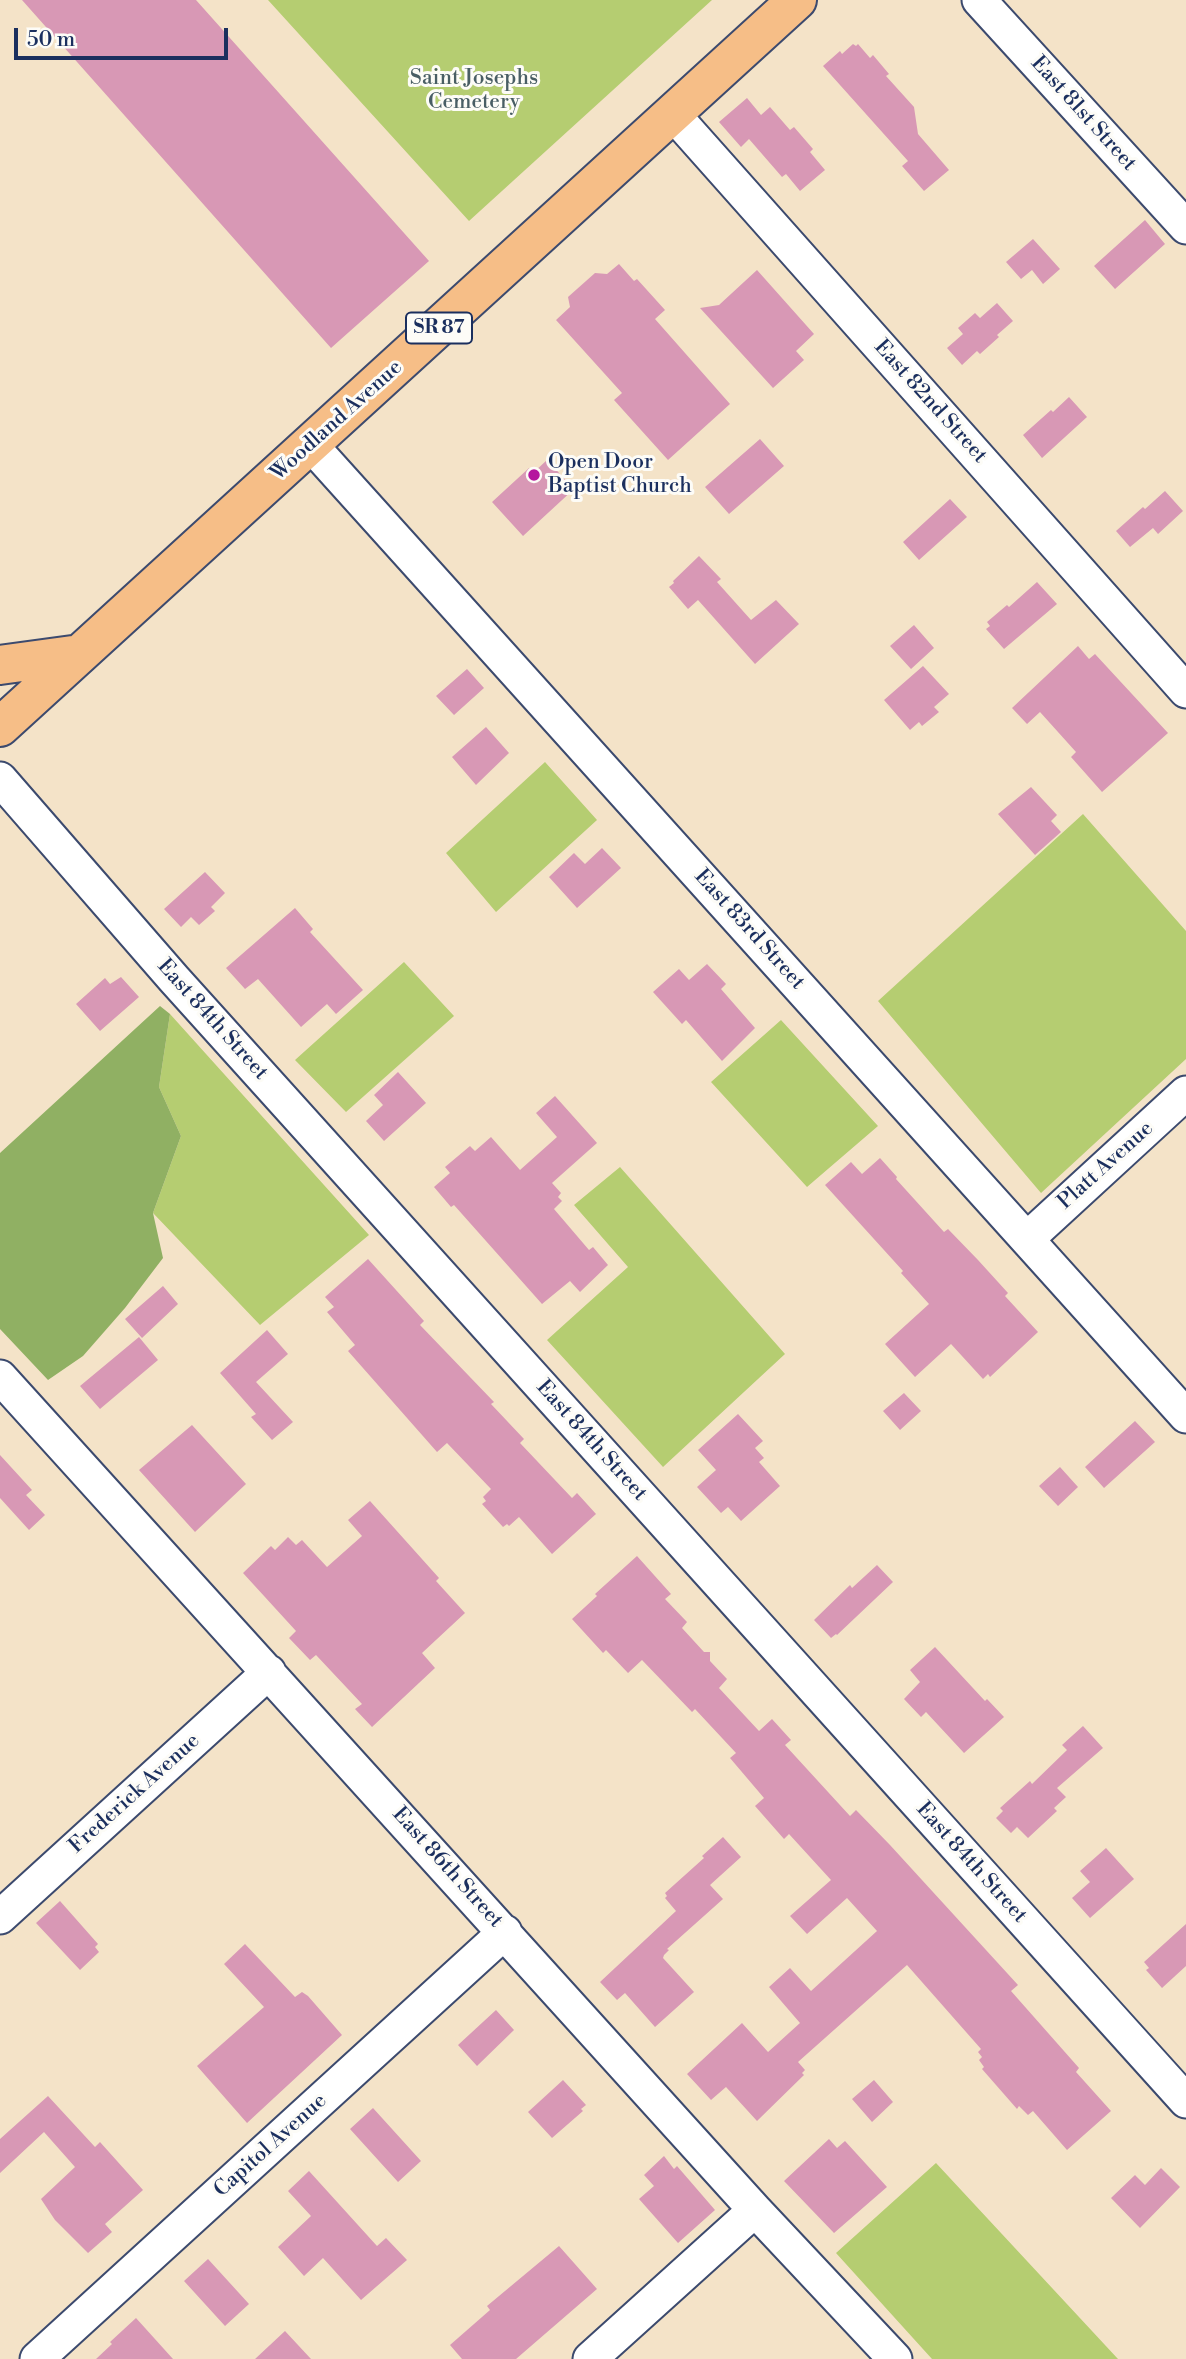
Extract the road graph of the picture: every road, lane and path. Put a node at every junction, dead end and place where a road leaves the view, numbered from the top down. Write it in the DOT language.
graph roads {
  1 [pos="797,0"];
  2 [pos="979,0"];
  3 [pos="673,114"];
  4 [pos="1186,227"];
  5 [pos="311,445"];
  6 [pos="80,654"];
  7 [pos="0,665"];
  8 [pos="1186,691"];
  9 [pos="0,727"];
  10 [pos="0,779"];
  11 [pos="1186,1093"];
  12 [pos="1027,1239"];
  13 [pos="0,1377"];
  14 [pos="1186,1416"];
  15 [pos="269,1672"];
  16 [pos="0,1916"];
  17 [pos="505,1932"];
  18 [pos="1186,2101"];
  19 [pos="755,2210"];
  20 [pos="37,2359"];
  21 [pos="590,2359"];
  22 [pos="895,2359"];
  1 -- 3 [label="main road, Woodland Avenue / SR 87"];
  2 -- 4 [label="street, East 81st Street"];
  3 -- 5 [label="main road, Woodland Avenue / SR 87"];
  3 -- 8 [label="street, East 82nd Street"];
  5 -- 6 [label="main road, Woodland Avenue / SR 87"];
  5 -- 12 [label="street, East 83rd Street"];
  6 -- 7 [label="main road"];
  6 -- 9 [label="main road, Woodland Avenue"];
  10 -- 18 [label="street, East 84th Street"];
  11 -- 12 [label="street, Platt Avenue"];
  12 -- 14 [label="street, East 83rd Street"];
  13 -- 15 [label="street, East 86th Street"];
  15 -- 16 [label="street, Frederick Avenue"];
  15 -- 17 [label="street, East 86th Street"];
  17 -- 19 [label="street, East 86th Street"];
  17 -- 20 [label="street, Capitol Avenue"];
  19 -- 21 [label="street"];
  19 -- 22 [label="street, East 86th Street"];
}
